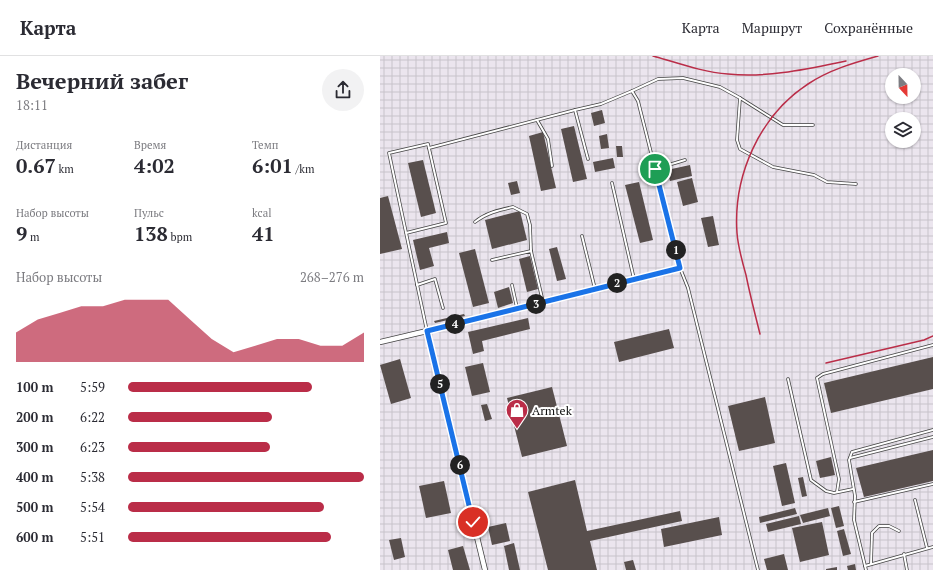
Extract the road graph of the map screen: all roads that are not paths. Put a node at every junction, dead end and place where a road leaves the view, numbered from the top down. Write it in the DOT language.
graph roads {
  1 [pos="632,91"];
  2 [pos="740,98"];
  3 [pos="575,110"];
  4 [pos="537,120"];
  5 [pos="813,125"];
  6 [pos="429,148"];
  7 [pos="588,159"];
  8 [pos="685,160"];
  9 [pos="552,166"];
  10 [pos="655,169"];
  11 [pos="612,184"];
  12 [pos="856,184"];
  13 [pos="475,222"];
  14 [pos="406,233"];
  15 [pos="582,236"];
  16 [pos="531,251"];
  17 [pos="492,260"];
  18 [pos="680,268"];
  19 [pos="634,279"];
  20 [pos="417,285"];
  21 [pos="512,285"];
  22 [pos="595,289"];
  23 [pos="543,302"];
  24 [pos="444,308"];
  25 [pos="517,308"];
  26 [pos="427,331"];
  27 [pos="380,342"];
  28 [pos="933,345"];
  29 [pos="788,379"];
  30 [pos="933,430"];
  31 [pos="933,437"];
  32 [pos="850,458"];
  33 [pos="933,484"];
  34 [pos="854,490"];
  35 [pos="837,492"];
  36 [pos="915,500"];
  37 [pos="854,502"];
  38 [pos="899,530"];
  39 [pos="933,547"];
  40 [pos="927,548"];
  41 [pos="904,554"];
  42 [pos="871,564"];
  43 [pos="865,566"];
  44 [pos="485,570"];
  45 [pos="758,570"];
  46 [pos="866,570"];
  47 [pos="907,570"];
  1 -- 2 [label="lane"];
  1 -- 3 [label="lane"];
  1 -- 10 [label="lane"];
  2 -- 5 [label="lane"];
  2 -- 12 [label="lane"];
  3 -- 4 [label="lane"];
  3 -- 7 [label="lane"];
  4 -- 6 [label="lane"];
  4 -- 9 [label="lane"];
  6 -- 14 [label="lane"];
  6 -- 14 [label="lane"];
  8 -- 10 [label="lane"];
  10 -- 18 [label="lane"];
  11 -- 19 [label="lane"];
  13 -- 16 [label="lane"];
  14 -- 20 [label="lane"];
  15 -- 22 [label="lane"];
  16 -- 17 [label="lane"];
  16 -- 23 [label="lane"];
  18 -- 19 [label="lane"];
  18 -- 45 [label="lane"];
  19 -- 22 [label="lane"];
  20 -- 24 [label="lane"];
  20 -- 26 [label="lane"];
  21 -- 25 [label="lane"];
  22 -- 23 [label="lane"];
  23 -- 25 [label="lane"];
  25 -- 26 [label="lane"];
  26 -- 27 [label="street"];
  26 -- 44 [label="street"];
  28 -- 35 [label="lane"];
  29 -- 35 [label="lane"];
  30 -- 32 [label="lane"];
  31 -- 32 [label="lane"];
  32 -- 34 [label="lane"];
  33 -- 37 [label="lane"];
  34 -- 35 [label="lane"];
  34 -- 37 [label="lane"];
  36 -- 40 [label="lane"];
  37 -- 43 [label="lane"];
  38 -- 42 [label="lane"];
  39 -- 40 [label="lane"];
  40 -- 41 [label="lane"];
  41 -- 42 [label="lane"];
  41 -- 47 [label="lane"];
  42 -- 43 [label="lane"];
  43 -- 46 [label="lane"];
}
